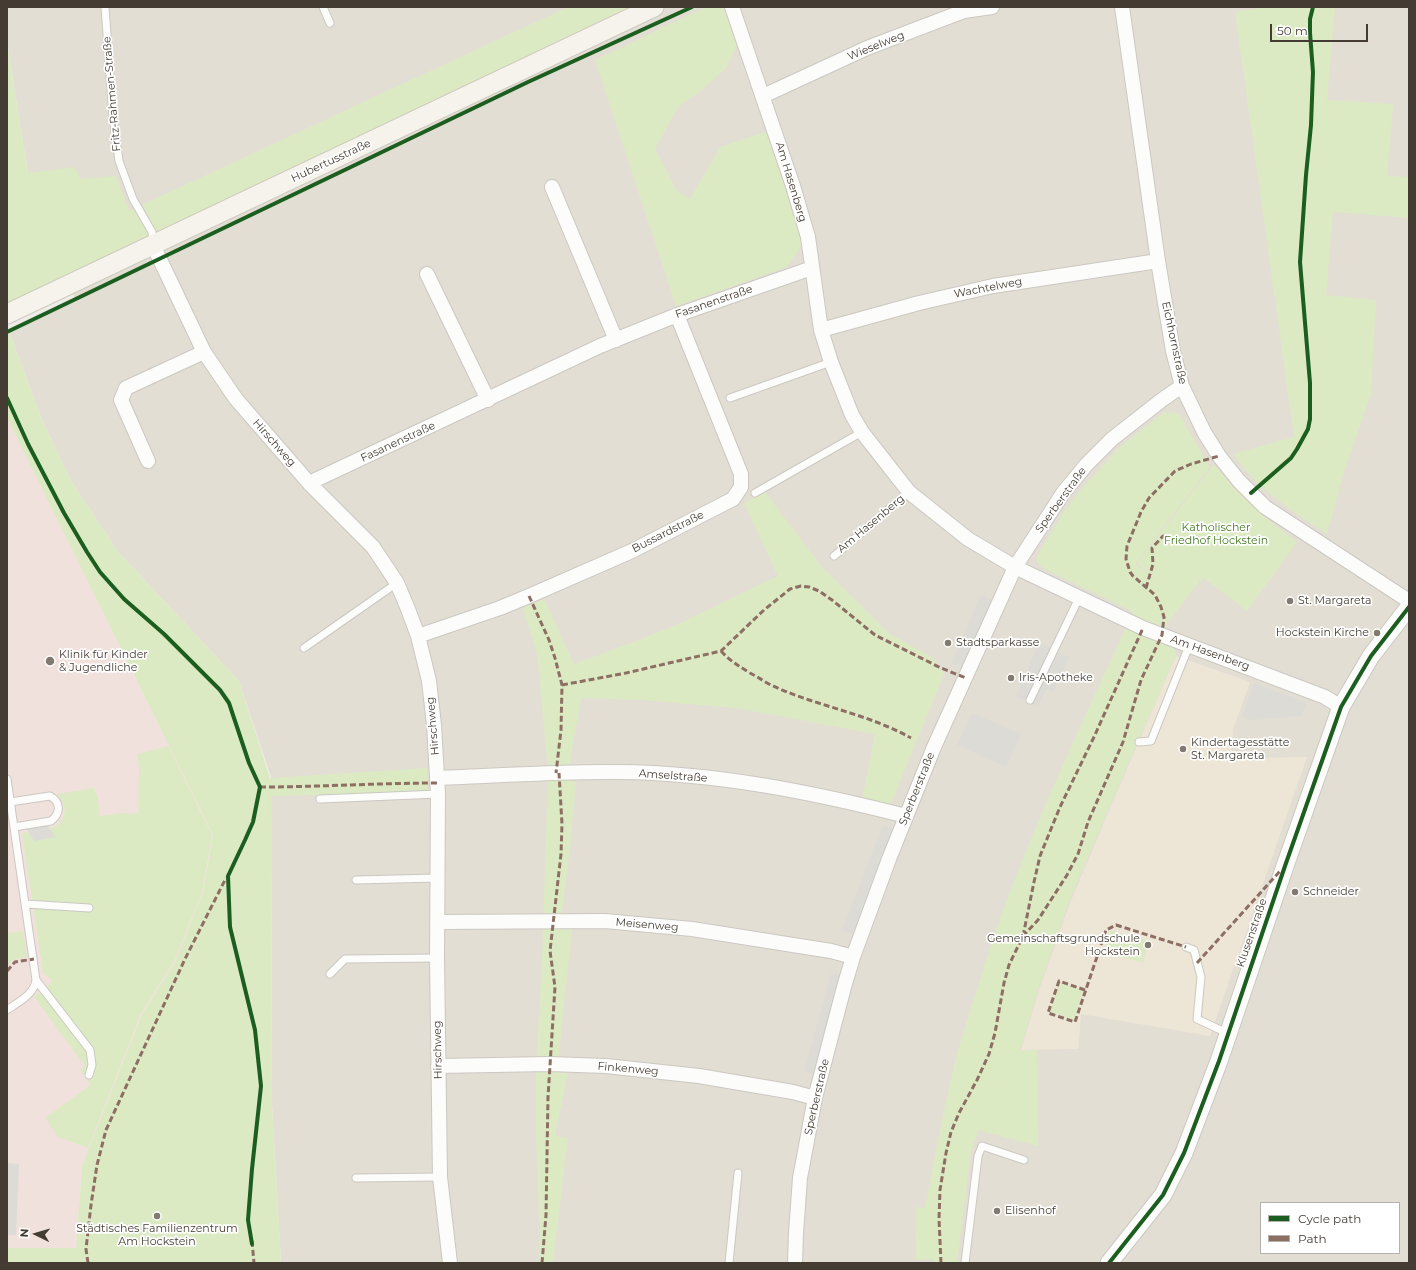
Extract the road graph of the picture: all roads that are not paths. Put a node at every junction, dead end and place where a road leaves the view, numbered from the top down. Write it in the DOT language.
graph roads {
  1 [pos="105,7"];
  2 [pos="322,7"];
  3 [pos="654,7"];
  4 [pos="732,7"];
  5 [pos="992,7"];
  6 [pos="1122,7"];
  7 [pos="330,23"];
  8 [pos="763,96"];
  9 [pos="552,187"];
  10 [pos="153,245"];
  11 [pos="1158,261"];
  12 [pos="812,268"];
  13 [pos="427,274"];
  14 [pos="7,314"];
  15 [pos="677,315"];
  16 [pos="821,330"];
  17 [pos="616,340"];
  18 [pos="204,352"];
  19 [pos="831,362"];
  20 [pos="1182,386"];
  21 [pos="730,398"];
  22 [pos="488,400"];
  23 [pos="862,432"];
  24 [pos="148,461"];
  25 [pos="309,483"];
  26 [pos="909,492"];
  27 [pos="755,493"];
  28 [pos="834,556"];
  29 [pos="1015,566"];
  30 [pos="397,582"];
  31 [pos="1079,598"];
  32 [pos="1409,601"];
  33 [pos="1409,606"];
  34 [pos="418,636"];
  35 [pos="1189,646"];
  36 [pos="304,648"];
  37 [pos="1030,700"];
  38 [pos="1341,707"];
  39 [pos="1139,742"];
  40 [pos="437,778"];
  41 [pos="7,779"];
  42 [pos="438,794"];
  43 [pos="320,799"];
  44 [pos="10,802"];
  45 [pos="906,816"];
  46 [pos="14,827"];
  47 [pos="437,878"];
  48 [pos="356,880"];
  49 [pos="26,904"];
  50 [pos="89,908"];
  51 [pos="438,922"];
  52 [pos="1186,947"];
  53 [pos="853,957"];
  54 [pos="437,958"];
  55 [pos="330,974"];
  56 [pos="36,980"];
  57 [pos="7,1010"];
  58 [pos="1227,1033"];
  59 [pos="438,1066"];
  60 [pos="89,1075"];
  61 [pos="815,1098"];
  62 [pos="1024,1160"];
  63 [pos="738,1173"];
  64 [pos="440,1177"];
  65 [pos="356,1178"];
  66 [pos="450,1263"];
  67 [pos="729,1263"];
  68 [pos="795,1263"];
  69 [pos="965,1263"];
  70 [pos="1110,1263"];
  1 -- 10 [label="lane, Fritz-Rahmen-Straße"];
  2 -- 7 [label="lane"];
  3 -- 10 [label="main road, Hubertusstraße"];
  4 -- 8 [label="street, Am Hasenberg"];
  5 -- 8 [label="street, Wieselweg"];
  6 -- 11 [label="street, Eichhornstraße"];
  8 -- 12 [label="street, Am Hasenberg"];
  9 -- 17 [label="street"];
  10 -- 14 [label="main road, Hubertusstraße"];
  10 -- 18 [label="street, Hirschweg"];
  11 -- 16 [label="street, Wachtelweg"];
  11 -- 20 [label="street, Eichhornstraße"];
  12 -- 15 [label="street, Fasanenstraße"];
  12 -- 16 [label="street, Am Hasenberg"];
  13 -- 22 [label="street"];
  15 -- 17 [label="street, Fasanenstraße"];
  15 -- 34 [label="street, Bussardstraße"];
  16 -- 19 [label="street, Am Hasenberg"];
  17 -- 22 [label="street, Fasanenstraße"];
  18 -- 24 [label="street"];
  18 -- 25 [label="street, Hirschweg"];
  19 -- 21 [label="lane"];
  19 -- 23 [label="street, Am Hasenberg"];
  20 -- 29 [label="street, Sperberstraße"];
  20 -- 32 [label="street, Eichhornstraße"];
  22 -- 25 [label="street, Fasanenstraße"];
  23 -- 26 [label="street, Am Hasenberg"];
  23 -- 27 [label="lane"];
  25 -- 30 [label="street, Hirschweg"];
  26 -- 28 [label="lane, Am Hasenberg"];
  26 -- 29 [label="street, Am Hasenberg"];
  29 -- 31 [label="street, Am Hasenberg"];
  29 -- 45 [label="street, Sperberstraße"];
  30 -- 34 [label="street, Hirschweg"];
  30 -- 36 [label="lane"];
  31 -- 35 [label="street, Am Hasenberg"];
  31 -- 37 [label="lane"];
  33 -- 38 [label="street, Klusenstraße"];
  34 -- 40 [label="street, Hirschweg"];
  35 -- 38 [label="street, Am Hasenberg"];
  35 -- 39 [label="lane"];
  38 -- 58 [label="street, Klusenstraße"];
  40 -- 42 [label="street, Hirschweg"];
  40 -- 45 [label="street, Amselstraße"];
  41 -- 44 [label="lane"];
  42 -- 43 [label="lane"];
  42 -- 47 [label="street, Hirschweg"];
  44 -- 46 [label="lane"];
  44 -- 46 [label="lane"];
  45 -- 53 [label="street, Sperberstraße"];
  46 -- 49 [label="lane"];
  47 -- 48 [label="lane"];
  47 -- 51 [label="street, Hirschweg"];
  49 -- 50 [label="lane"];
  49 -- 56 [label="lane"];
  51 -- 53 [label="street, Meisenweg"];
  51 -- 54 [label="street, Hirschweg"];
  52 -- 58 [label="lane"];
  53 -- 61 [label="street, Sperberstraße"];
  54 -- 55 [label="lane"];
  54 -- 59 [label="street, Hirschweg"];
  56 -- 57 [label="lane"];
  56 -- 60 [label="lane"];
  58 -- 70 [label="street, Klusenstraße"];
  59 -- 61 [label="street, Finkenweg"];
  59 -- 64 [label="street, Hirschweg"];
  61 -- 68 [label="street, Sperberstraße"];
  62 -- 69 [label="lane"];
  63 -- 67 [label="lane"];
  64 -- 65 [label="lane"];
  64 -- 66 [label="street, Hirschweg"];
}
